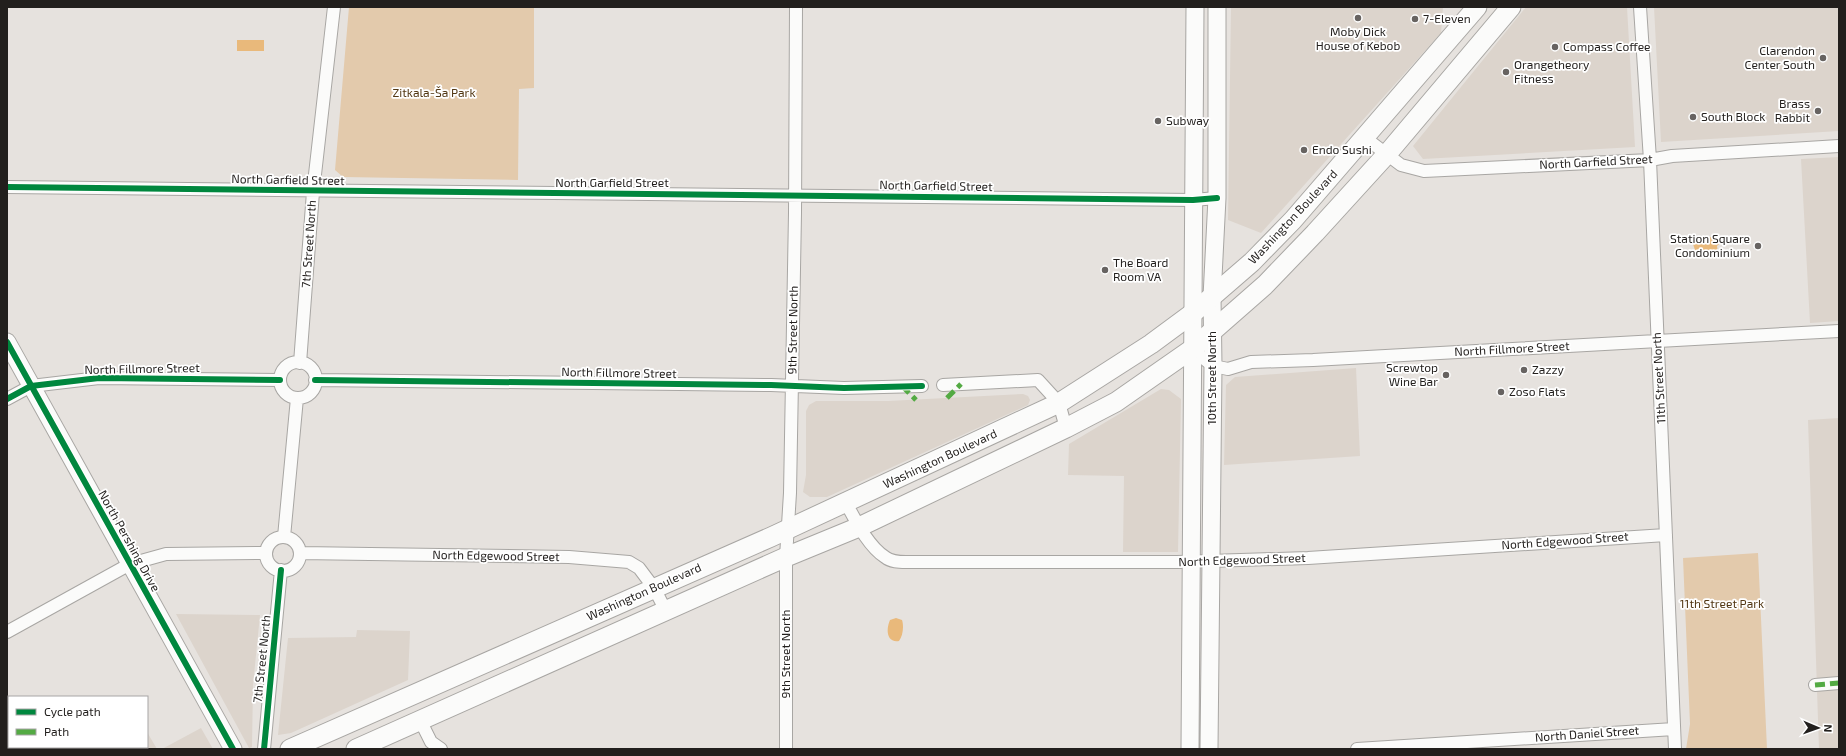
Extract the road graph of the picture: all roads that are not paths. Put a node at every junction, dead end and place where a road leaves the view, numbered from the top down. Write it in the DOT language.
graph roads {
  1 [pos="334,7"];
  2 [pos="796,7"];
  3 [pos="1195,7"];
  4 [pos="1217,7"];
  5 [pos="1478,7"];
  6 [pos="1511,7"];
  7 [pos="1640,7"];
  8 [pos="1364,137"];
  9 [pos="1839,146"];
  10 [pos="1387,154"];
  11 [pos="1650,160"];
  12 [pos="7,187"];
  13 [pos="313,192"];
  14 [pos="796,196"];
  15 [pos="1217,198"];
  16 [pos="1193,200"];
  17 [pos="1212,297"];
  18 [pos="1192,313"];
  19 [pos="1839,331"];
  20 [pos="1211,333"];
  21 [pos="1658,340"];
  22 [pos="7,342"];
  23 [pos="1192,349"];
  24 [pos="300,363"];
  25 [pos="1213,366"];
  26 [pos="280,380"];
  27 [pos="315,380"];
  28 [pos="943,385"];
  29 [pos="31,386"];
  30 [pos="791,386"];
  31 [pos="922,386"];
  32 [pos="297,398"];
  33 [pos="7,399"];
  34 [pos="1059,403"];
  35 [pos="1066,428"];
  36 [pos="846,503"];
  37 [pos="859,527"];
  38 [pos="788,528"];
  39 [pos="1666,535"];
  40 [pos="284,537"];
  41 [pos="266,553"];
  42 [pos="300,553"];
  43 [pos="786,557"];
  44 [pos="1211,561"];
  45 [pos="1192,562"];
  46 [pos="130,564"];
  47 [pos="281,570"];
  48 [pos="654,588"];
  49 [pos="666,611"];
  50 [pos="7,632"];
  51 [pos="1839,684"];
  52 [pos="1815,685"];
  53 [pos="420,720"];
  54 [pos="1674,729"];
  55 [pos="233,749"];
  56 [pos="264,749"];
  57 [pos="290,749"];
  58 [pos="356,749"];
  59 [pos="441,749"];
  60 [pos="786,749"];
  61 [pos="1190,749"];
  62 [pos="1209,749"];
  63 [pos="1357,749"];
  64 [pos="1675,749"];
  1 -- 13 [label="street, 7th Street North"];
  2 -- 14 [label="street, 9th Street North"];
  3 -- 16 [label="main road, 10th Street North"];
  4 -- 15 [label="main road, 10th Street North"];
  5 -- 8 [label="main road, Washington Boulevard"];
  6 -- 10 [label="main road"];
  7 -- 11 [label="street, 11th Street North"];
  8 -- 10 [label="street, North Garfield Street"];
  8 -- 17 [label="main road, Washington Boulevard"];
  9 -- 11 [label="street, North Garfield Street"];
  10 -- 11 [label="street, North Garfield Street"];
  10 -- 20 [label="main road"];
  11 -- 21 [label="street, 11th Street North"];
  12 -- 13 [label="street, North Garfield Street"];
  13 -- 14 [label="street, North Garfield Street"];
  13 -- 24 [label="street, 7th Street North"];
  14 -- 16 [label="street, North Garfield Street"];
  14 -- 30 [label="street, 9th Street North"];
  15 -- 16 [label="street, North Garfield Street"];
  15 -- 17 [label="main road, 10th Street North"];
  16 -- 18 [label="main road, 10th Street North"];
  17 -- 18 [label="main road, Washington Boulevard"];
  17 -- 20 [label="main road, 10th Street North"];
  18 -- 23 [label="main road, 10th Street North"];
  18 -- 34 [label="main road, Washington Boulevard"];
  19 -- 21 [label="street, North Fillmore Street"];
  20 -- 23 [label="main road"];
  20 -- 25 [label="main road, 10th Street North"];
  21 -- 25 [label="street, North Fillmore Street"];
  21 -- 39 [label="street, 11th Street North"];
  22 -- 29 [label="main road, North Pershing Drive"];
  23 -- 25 [label="street"];
  23 -- 35 [label="main road"];
  23 -- 45 [label="main road, 10th Street North"];
  24 -- 26 [label="street"];
  24 -- 27 [label="street"];
  25 -- 44 [label="main road, 10th Street North"];
  26 -- 29 [label="street, North Fillmore Street"];
  26 -- 32 [label="street"];
  27 -- 30 [label="street, North Fillmore Street"];
  27 -- 32 [label="street"];
  28 -- 34 [label="street"];
  29 -- 33 [label="street, North Fillmore Street"];
  29 -- 46 [label="main road, North Pershing Drive"];
  30 -- 31 [label="street, North Fillmore Street"];
  30 -- 38 [label="street, 9th Street North"];
  32 -- 40 [label="street"];
  34 -- 35 [label="street"];
  34 -- 36 [label="main road, Washington Boulevard"];
  35 -- 37 [label="main road"];
  36 -- 37 [label="street, North Edgewood Street"];
  36 -- 38 [label="main road, Washington Boulevard"];
  37 -- 43 [label="main road"];
  37 -- 45 [label="street, North Edgewood Street"];
  38 -- 43 [label="street, 9th Street North"];
  38 -- 48 [label="main road, Washington Boulevard"];
  39 -- 44 [label="street, North Edgewood Street"];
  39 -- 54 [label="street, 11th Street North"];
  40 -- 41 [label="street"];
  40 -- 42 [label="street"];
  41 -- 46 [label="street"];
  41 -- 47 [label="street"];
  42 -- 47 [label="street"];
  42 -- 48 [label="street, North Edgewood Street"];
  43 -- 49 [label="main road"];
  43 -- 60 [label="street, 9th Street North"];
  44 -- 45 [label="street, North Edgewood Street"];
  44 -- 62 [label="main road, 10th Street North"];
  45 -- 61 [label="main road, 10th Street North"];
  46 -- 50 [label="street"];
  46 -- 55 [label="main road, North Pershing Drive"];
  47 -- 56 [label="street, 7th Street North"];
  48 -- 49 [label="street, North Edgewood Street"];
  48 -- 57 [label="main road, Washington Boulevard"];
  49 -- 53 [label="main road"];
  51 -- 52 [label="street"];
  53 -- 58 [label="main road"];
  53 -- 59 [label="street"];
  54 -- 63 [label="street, North Daniel Street"];
  54 -- 64 [label="street, 11th Street North"];
}
